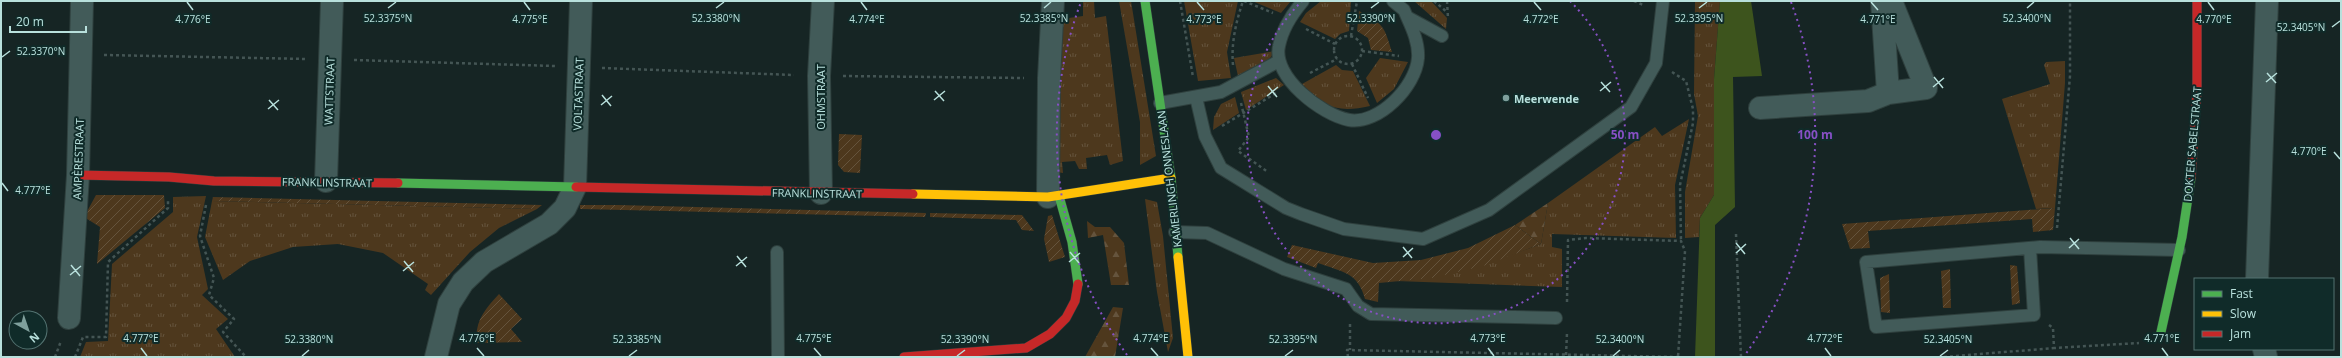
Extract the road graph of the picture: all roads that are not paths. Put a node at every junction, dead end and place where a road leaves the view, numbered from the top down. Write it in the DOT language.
graph roads {
  1 [pos="82,1"];
  2 [pos="332,1"];
  3 [pos="581,1"];
  4 [pos="823,1"];
  5 [pos="1054,1"];
  6 [pos="1145,1"];
  7 [pos="1303,1"];
  8 [pos="1393,1"];
  9 [pos="1664,1"];
  10 [pos="1882,1"];
  11 [pos="1891,1"];
  12 [pos="2197,1"];
  13 [pos="2267,1"];
  14 [pos="1407,17"];
  15 [pos="1442,36"];
  16 [pos="1279,61"];
  17 [pos="1888,93"];
  18 [pos="1196,97"];
  19 [pos="1160,103"];
  20 [pos="1760,108"];
  21 [pos="78,176"];
  22 [pos="1171,178"];
  23 [pos="326,181"];
  24 [pos="575,187"];
  25 [pos="821,193"];
  26 [pos="1054,197"];
  27 [pos="1175,232"];
  28 [pos="2030,248"];
  29 [pos="2179,250"];
  30 [pos="777,252"];
  31 [pos="2257,278"];
  32 [pos="69,318"];
  33 [pos="1556,318"];
  34 [pos="2161,332"];
  35 [pos="436,357"];
  36 [pos="778,357"];
  37 [pos="904,357"];
  38 [pos="1188,357"];
  1 -- 21 [label="street, AMPÈRESTRAAT"];
  2 -- 23 [label="street, WATTSTRAAT"];
  3 -- 24 [label="street, VOLTASTRAAT"];
  4 -- 25 [label="street, OHMSTRAAT"];
  5 -- 26 [label="street"];
  6 -- 19 [label="street, KAMERLINGH ONNESLAAN"];
  7 -- 16 [label="lane"];
  8 -- 14 [label="lane"];
  9 -- 18 [label="lane"];
  10 -- 17 [label="street"];
  11 -- 17 [label="street"];
  12 -- 29 [label="street, DOKTER SABELSTRAAT"];
  13 -- 31 [label="street"];
  14 -- 15 [label="lane"];
  14 -- 16 [label="lane"];
  16 -- 18 [label="lane"];
  17 -- 20 [label="street"];
  18 -- 19 [label="lane"];
  19 -- 22 [label="street, KAMERLINGH ONNESLAAN"];
  21 -- 23 [label="street, FRANKLINSTRAAT"];
  21 -- 32 [label="street, AMPÈRESTRAAT"];
  22 -- 26 [label="street, FRANKLINSTRAAT"];
  22 -- 27 [label="street, KAMERLINGH ONNESLAAN"];
  23 -- 24 [label="street, FRANKLINSTRAAT"];
  24 -- 25 [label="street, FRANKLINSTRAAT"];
  24 -- 35 [label="street"];
  25 -- 26 [label="street, FRANKLINSTRAAT"];
  26 -- 37 [label="street"];
  27 -- 33 [label="lane"];
  27 -- 38 [label="street, KAMERLINGH ONNESLAAN"];
  28 -- 28 [label="lane"];
  28 -- 29 [label="lane"];
  29 -- 34 [label="street, DOKTER SABELSTRAAT"];
  30 -- 36 [label="lane"];
}
